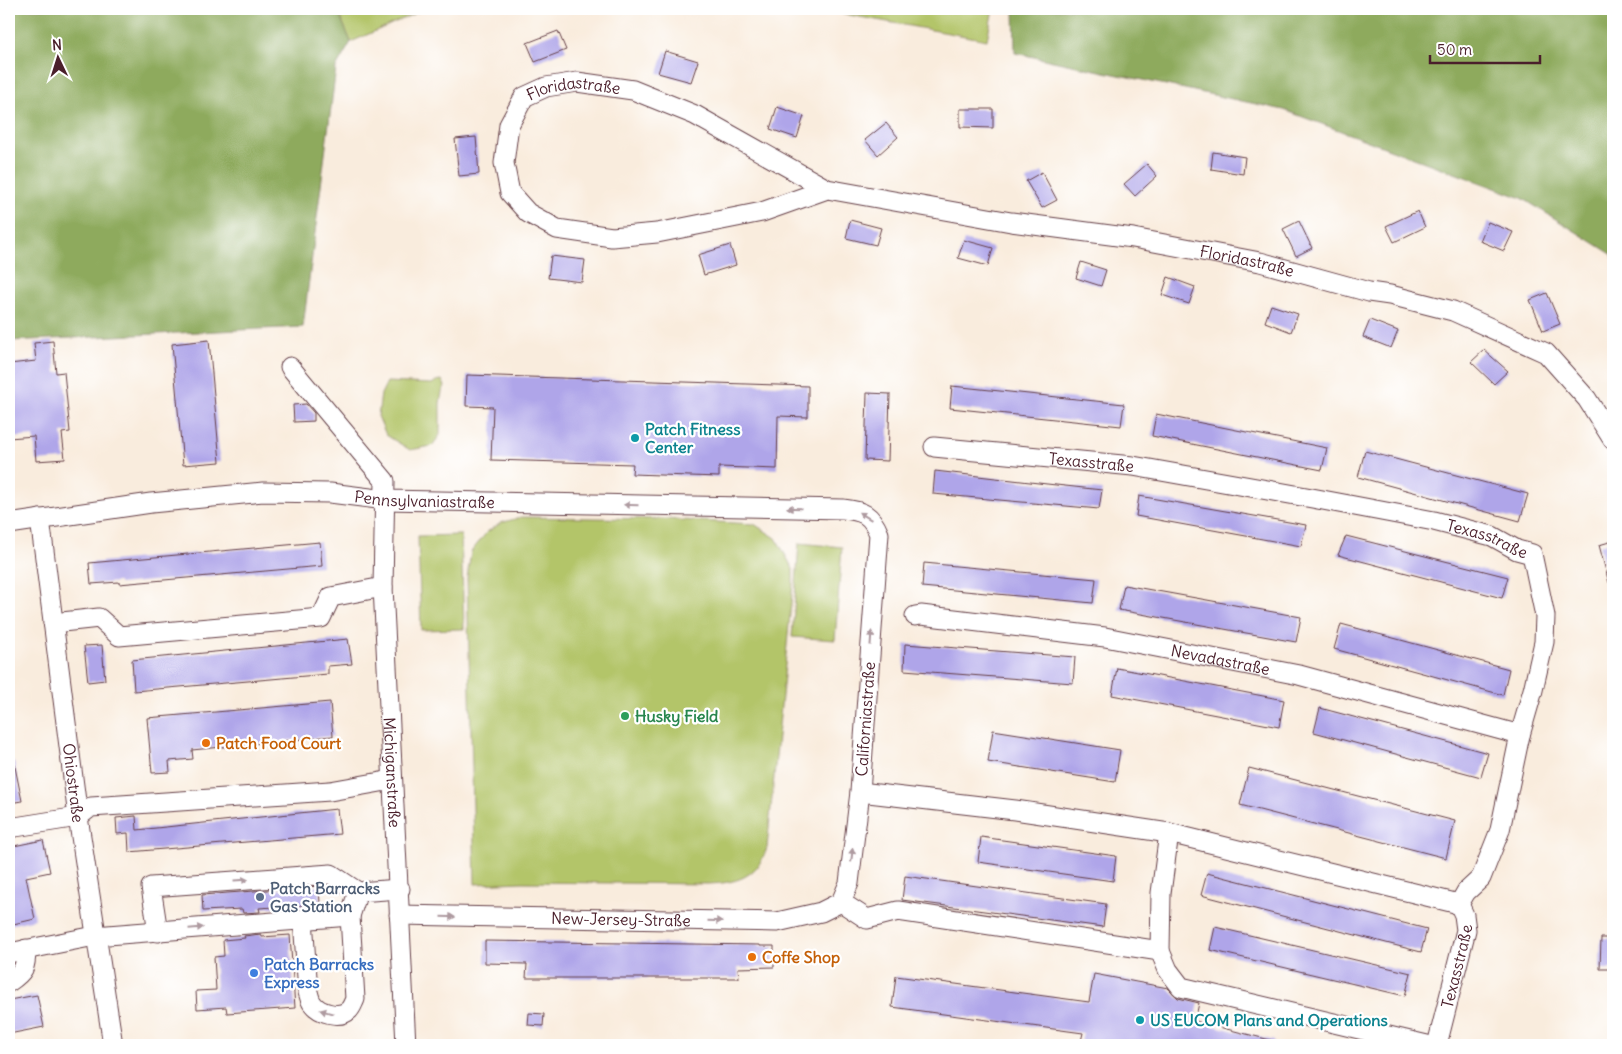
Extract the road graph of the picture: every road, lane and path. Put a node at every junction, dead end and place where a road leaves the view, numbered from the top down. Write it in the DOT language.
graph roads {
  1 [pos="827,189"];
  2 [pos="290,367"];
  3 [pos="1613,440"];
  4 [pos="934,447"];
  5 [pos="386,500"];
  6 [pos="40,519"];
  7 [pos="9,524"];
  8 [pos="879,534"];
  9 [pos="383,587"];
  10 [pos="915,616"];
  11 [pos="53,623"];
  12 [pos="1520,735"];
  13 [pos="392,780"];
  14 [pos="860,792"];
  15 [pos="78,817"];
  16 [pos="9,828"];
  17 [pos="1169,833"];
  18 [pos="400,889"];
  19 [pos="358,892"];
  20 [pos="841,902"];
  21 [pos="1459,904"];
  22 [pos="399,915"];
  23 [pos="350,916"];
  24 [pos="303,919"];
  25 [pos="158,932"];
  26 [pos="95,936"];
  27 [pos="17,951"];
  28 [pos="1160,951"];
  29 [pos="9,982"];
  30 [pos="113,1045"];
  31 [pos="406,1045"];
  32 [pos="1427,1045"];
  33 [pos="1437,1045"];
  1 -- 1 [label="street, Floridastraße"];
  1 -- 3 [label="street, Floridastraße"];
  2 -- 5 [label="street, Michiganstraße"];
  4 -- 12 [label="street, Texasstraße"];
  5 -- 6 [label="street, Pennsylvaniastraße"];
  8 -- 5 [label="street, Pennsylvaniastraße, one-way"];
  5 -- 9 [label="street, Michiganstraße"];
  6 -- 7 [label="street, Pennsylvaniastraße"];
  6 -- 11 [label="street, Ohiostraße"];
  14 -- 8 [label="street, Californiastraße, one-way"];
  9 -- 11 [label="street"];
  9 -- 13 [label="street, Michiganstraße"];
  10 -- 12 [label="street, Nevadastraße"];
  11 -- 15 [label="street, Ohiostraße"];
  12 -- 21 [label="street, Texasstraße"];
  13 -- 15 [label="street"];
  13 -- 18 [label="street, Michiganstraße"];
  14 -- 17 [label="street"];
  20 -- 14 [label="street, Californiastraße, one-way"];
  15 -- 16 [label="street"];
  15 -- 26 [label="street, Ohiostraße"];
  17 -- 21 [label="street"];
  17 -- 28 [label="street"];
  18 -- 19 [label="street"];
  18 -- 22 [label="street, Michiganstraße"];
  19 -- 23 [label="street"];
  25 -- 19 [label="street, one-way"];
  22 -- 20 [label="street, New-Jersey-Straße, one-way"];
  20 -- 28 [label="street"];
  21 -- 33 [label="street, Texasstraße"];
  22 -- 31 [label="street, Michiganstraße"];
  23 -- 24 [label="street"];
  23 -- 24 [label="street, one-way"];
  25 -- 24 [label="street, one-way"];
  25 -- 26 [label="street"];
  26 -- 27 [label="street"];
  26 -- 30 [label="street, Ohiostraße"];
  27 -- 29 [label="street"];
  28 -- 32 [label="street"];
}
